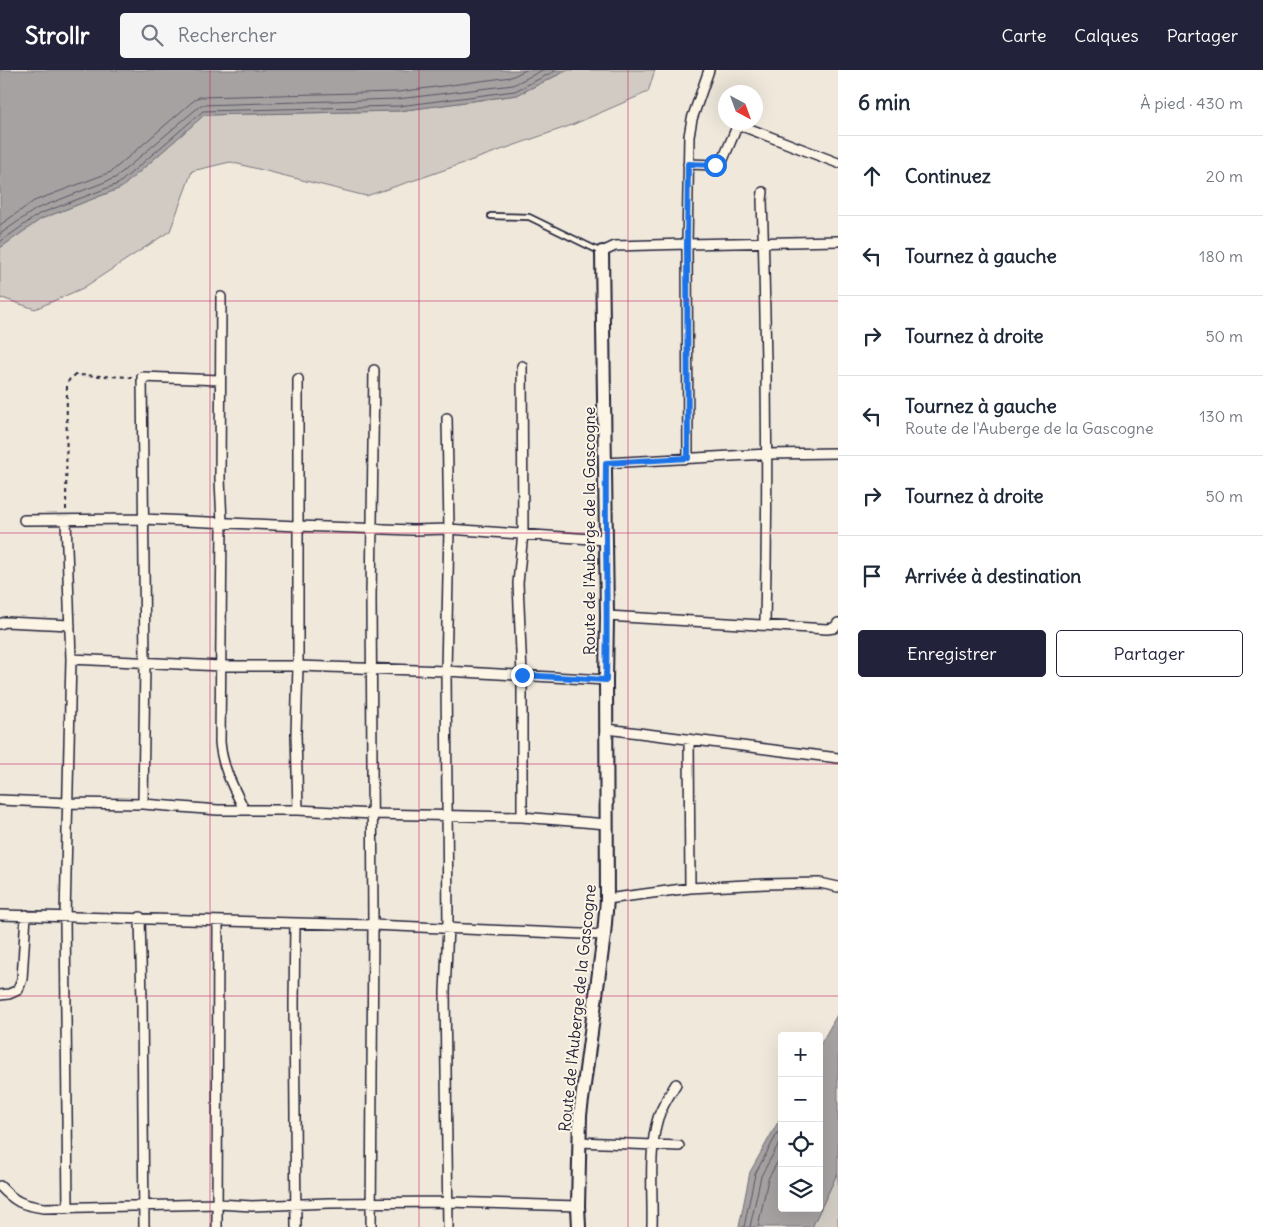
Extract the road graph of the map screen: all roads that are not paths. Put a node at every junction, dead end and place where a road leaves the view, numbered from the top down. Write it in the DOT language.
graph roads {
  1 [pos="709,70"];
  2 [pos="838,163"];
  3 [pos="688,164"];
  4 [pos="764,192"];
  5 [pos="491,216"];
  6 [pos="838,241"];
  7 [pos="764,243"];
  8 [pos="687,244"];
  9 [pos="602,252"];
  10 [pos="222,297"];
  11 [pos="522,366"];
  12 [pos="374,370"];
  13 [pos="298,379"];
  14 [pos="220,380"];
  15 [pos="447,418"];
  16 [pos="838,453"];
  17 [pos="767,454"];
  18 [pos="688,458"];
  19 [pos="606,463"];
  20 [pos="143,519"];
  21 [pos="24,520"];
  22 [pos="66,520"];
  23 [pos="222,523"];
  24 [pos="297,526"];
  25 [pos="373,529"];
  26 [pos="449,529"];
  27 [pos="523,533"];
  28 [pos="605,540"];
  29 [pos="608,616"];
  30 [pos="838,623"];
  31 [pos="0,624"];
  32 [pos="765,624"];
  33 [pos="70,625"];
  34 [pos="71,659"];
  35 [pos="145,662"];
  36 [pos="221,666"];
  37 [pos="298,666"];
  38 [pos="372,668"];
  39 [pos="446,671"];
  40 [pos="522,675"];
  41 [pos="606,680"];
  42 [pos="607,729"];
  43 [pos="690,740"];
  44 [pos="838,758"];
  45 [pos="0,800"];
  46 [pos="68,803"];
  47 [pos="143,804"];
  48 [pos="244,809"];
  49 [pos="298,810"];
  50 [pos="372,814"];
  51 [pos="448,815"];
  52 [pos="522,817"];
  53 [pos="608,824"];
  54 [pos="838,887"];
  55 [pos="690,888"];
  56 [pos="607,899"];
  57 [pos="0,914"];
  58 [pos="26,916"];
  59 [pos="65,917"];
  60 [pos="140,917"];
  61 [pos="218,921"];
  62 [pos="295,923"];
  63 [pos="373,925"];
  64 [pos="448,927"];
  65 [pos="604,935"];
  66 [pos="0,994"];
  67 [pos="676,1084"];
  68 [pos="579,1142"];
  69 [pos="653,1145"];
  70 [pos="679,1146"];
  71 [pos="0,1186"];
  72 [pos="448,1202"];
  73 [pos="370,1203"];
  74 [pos="218,1204"];
  75 [pos="144,1205"];
  76 [pos="296,1205"];
  77 [pos="578,1206"];
  78 [pos="68,1208"];
  79 [pos="144,1227"];
  80 [pos="217,1227"];
  81 [pos="296,1227"];
  82 [pos="371,1227"];
  83 [pos="448,1227"];
  84 [pos="579,1227"];
  85 [pos="652,1227"];
  1 -- 3 [label="street"];
  2 -- 3 [label="street"];
  3 -- 8 [label="street"];
  4 -- 7 [label="street"];
  5 -- 9 [label="lane"];
  6 -- 7 [label="street"];
  7 -- 8 [label="street"];
  7 -- 17 [label="street"];
  8 -- 9 [label="street"];
  8 -- 18 [label="street"];
  9 -- 19 [label="street, Route de l'Auberge de la Gascogne"];
  10 -- 14 [label="street"];
  11 -- 27 [label="street"];
  12 -- 25 [label="street"];
  13 -- 24 [label="street"];
  14 -- 20 [label="street"];
  14 -- 23 [label="street"];
  15 -- 26 [label="street"];
  16 -- 17 [label="street"];
  17 -- 18 [label="street"];
  17 -- 32 [label="street"];
  18 -- 19 [label="street"];
  19 -- 28 [label="street, Route de l'Auberge de la Gascogne"];
  20 -- 22 [label="street"];
  20 -- 23 [label="street"];
  20 -- 35 [label="street"];
  21 -- 22 [label="street"];
  22 -- 33 [label="street"];
  23 -- 24 [label="street"];
  23 -- 36 [label="street"];
  24 -- 25 [label="street"];
  24 -- 37 [label="street"];
  25 -- 26 [label="street"];
  25 -- 38 [label="street"];
  26 -- 27 [label="street"];
  26 -- 39 [label="street"];
  27 -- 28 [label="street"];
  27 -- 40 [label="street"];
  28 -- 29 [label="street, Route de l'Auberge de la Gascogne"];
  29 -- 32 [label="street"];
  29 -- 41 [label="street, Route de l'Auberge de la Gascogne"];
  30 -- 32 [label="street"];
  31 -- 33 [label="street"];
  33 -- 34 [label="street"];
  34 -- 35 [label="street"];
  34 -- 46 [label="street"];
  35 -- 36 [label="street"];
  35 -- 47 [label="street"];
  36 -- 37 [label="street"];
  36 -- 48 [label="street"];
  37 -- 38 [label="street"];
  37 -- 49 [label="street"];
  38 -- 39 [label="street"];
  38 -- 50 [label="street"];
  39 -- 40 [label="street"];
  39 -- 51 [label="street"];
  40 -- 41 [label="street"];
  40 -- 52 [label="street"];
  41 -- 42 [label="street, Route de l'Auberge de la Gascogne"];
  42 -- 43 [label="street"];
  42 -- 53 [label="street, Route de l'Auberge de la Gascogne"];
  43 -- 44 [label="street"];
  43 -- 55 [label="street"];
  45 -- 46 [label="street"];
  46 -- 47 [label="street"];
  46 -- 59 [label="street"];
  47 -- 48 [label="street"];
  48 -- 49 [label="street"];
  49 -- 50 [label="street"];
  50 -- 51 [label="street"];
  50 -- 63 [label="street"];
  51 -- 52 [label="street"];
  51 -- 64 [label="street"];
  52 -- 53 [label="street"];
  53 -- 56 [label="street, Route de l'Auberge de la Gascogne"];
  54 -- 55 [label="street"];
  55 -- 56 [label="street"];
  56 -- 65 [label="street, Route de l'Auberge de la Gascogne"];
  57 -- 58 [label="street"];
  58 -- 59 [label="street"];
  58 -- 66 [label="street"];
  59 -- 60 [label="street"];
  59 -- 78 [label="street"];
  60 -- 61 [label="street"];
  60 -- 75 [label="street"];
  61 -- 62 [label="street"];
  61 -- 74 [label="street"];
  62 -- 63 [label="street"];
  62 -- 76 [label="street"];
  63 -- 64 [label="street"];
  63 -- 73 [label="street"];
  64 -- 65 [label="street"];
  64 -- 72 [label="street"];
  65 -- 68 [label="street, Route de l'Auberge de la Gascogne"];
  67 -- 69 [label="street"];
  68 -- 69 [label="street"];
  68 -- 77 [label="street, Route de l'Auberge de la Gascogne"];
  69 -- 70 [label="street"];
  69 -- 85 [label="street"];
  71 -- 78 [label="street"];
  72 -- 73 [label="street"];
  72 -- 77 [label="street"];
  72 -- 83 [label="street"];
  73 -- 76 [label="street"];
  73 -- 82 [label="street"];
  74 -- 75 [label="street"];
  74 -- 76 [label="street"];
  74 -- 80 [label="street"];
  75 -- 78 [label="street"];
  75 -- 79 [label="street"];
  76 -- 81 [label="street"];
  77 -- 84 [label="street, Route de l'Auberge de la Gascogne"];
}
